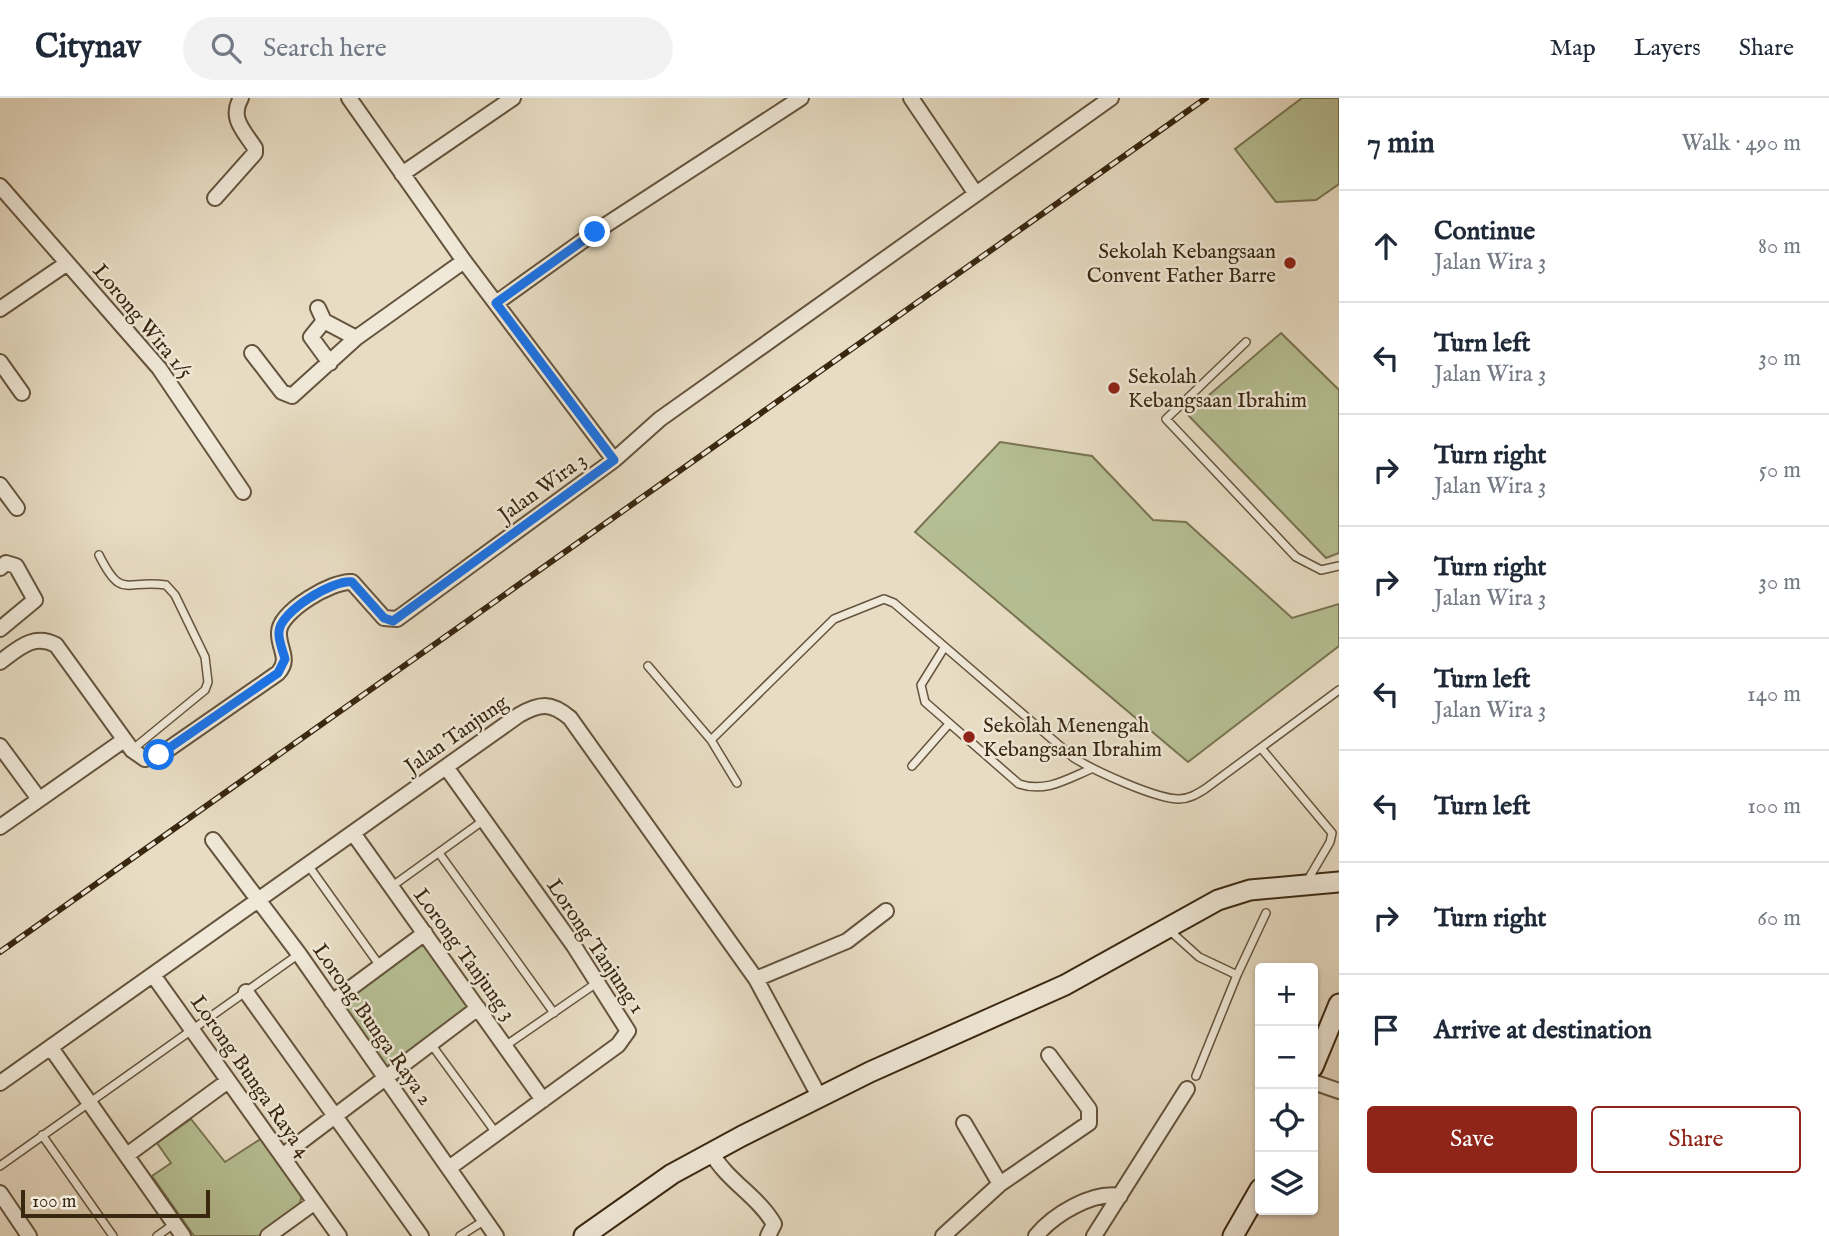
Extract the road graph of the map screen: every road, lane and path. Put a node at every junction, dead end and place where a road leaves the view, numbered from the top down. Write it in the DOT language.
graph roads {
  1 [pos="241,98"];
  2 [pos="349,98"];
  3 [pos="513,98"];
  4 [pos="801,98"];
  5 [pos="911,98"];
  6 [pos="1111,98"];
  7 [pos="402,174"];
  8 [pos="0,186"];
  9 [pos="976,194"];
  10 [pos="215,198"];
  11 [pos="464,261"];
  12 [pos="65,264"];
  13 [pos="496,303"];
  14 [pos="318,307"];
  15 [pos="0,309"];
  16 [pos="324,321"];
  17 [pos="356,338"];
  18 [pos="1246,342"];
  19 [pos="252,353"];
  20 [pos="0,362"];
  21 [pos="330,363"];
  22 [pos="22,393"];
  23 [pos="614,460"];
  24 [pos="0,485"];
  25 [pos="243,492"];
  26 [pos="17,508"];
  27 [pos="99,555"];
  28 [pos="1339,566"];
  29 [pos="0,568"];
  30 [pos="0,629"];
  31 [pos="944,648"];
  32 [pos="0,662"];
  33 [pos="648,666"];
  34 [pos="1339,690"];
  35 [pos="948,725"];
  36 [pos="711,740"];
  37 [pos="128,745"];
  38 [pos="0,746"];
  39 [pos="1261,748"];
  40 [pos="912,766"];
  41 [pos="446,767"];
  42 [pos="1091,769"];
  43 [pos="737,783"];
  44 [pos="39,799"];
  45 [pos="484,821"];
  46 [pos="0,827"];
  47 [pos="353,833"];
  48 [pos="213,840"];
  49 [pos="439,853"];
  50 [pos="307,865"];
  51 [pos="1339,881"];
  52 [pos="1304,886"];
  53 [pos="391,887"];
  54 [pos="1339,894"];
  55 [pos="259,899"];
  56 [pos="886,911"];
  57 [pos="1266,913"];
  58 [pos="1168,929"];
  59 [pos="425,933"];
  60 [pos="299,954"];
  61 [pos="380,967"];
  62 [pos="153,975"];
  63 [pos="1237,975"];
  64 [pos="756,979"];
  65 [pos="598,982"];
  66 [pos="246,992"];
  67 [pos="332,1002"];
  68 [pos="1339,1004"];
  69 [pos="478,1008"];
  70 [pos="554,1013"];
  71 [pos="193,1029"];
  72 [pos="431,1044"];
  73 [pos="505,1046"];
  74 [pos="51,1048"];
  75 [pos="1049,1055"];
  76 [pos="1318,1055"];
  77 [pos="1196,1076"];
  78 [pos="385,1079"];
  79 [pos="228,1081"];
  80 [pos="0,1083"];
  81 [pos="1318,1084"];
  82 [pos="1187,1088"];
  83 [pos="1339,1091"];
  84 [pos="819,1096"];
  85 [pos="543,1100"];
  86 [pos="89,1101"];
  87 [pos="335,1116"];
  88 [pos="964,1123"];
  89 [pos="496,1134"];
  90 [pos="42,1135"];
  91 [pos="711,1153"];
  92 [pos="127,1155"];
  93 [pos="282,1156"];
  94 [pos="0,1166"];
  95 [pos="449,1168"];
  96 [pos="1000,1184"];
  97 [pos="0,1194"];
  98 [pos="1119,1196"];
  99 [pos="1255,1198"];
  100 [pos="315,1202"];
  101 [pos="485,1220"];
  102 [pos="175,1223"];
  103 [pos="29,1236"];
  104 [pos="113,1236"];
  105 [pos="157,1236"];
  106 [pos="183,1236"];
  107 [pos="268,1236"];
  108 [pos="340,1236"];
  109 [pos="421,1236"];
  110 [pos="460,1236"];
  111 [pos="496,1236"];
  112 [pos="584,1236"];
  113 [pos="768,1236"];
  114 [pos="943,1236"];
  115 [pos="1036,1236"];
  116 [pos="1094,1236"];
  117 [pos="1233,1236"];
  1 -- 10 [label="street"];
  2 -- 7 [label="street"];
  3 -- 7 [label="street"];
  4 -- 13 [label="street"];
  5 -- 9 [label="street"];
  6 -- 9 [label="street, Jalan Wira 3"];
  7 -- 11 [label="street"];
  8 -- 12 [label="street, Lorong Wira 1/5"];
  9 -- 23 [label="street, Jalan Wira 3"];
  11 -- 13 [label="street"];
  11 -- 17 [label="street"];
  12 -- 15 [label="street"];
  12 -- 25 [label="street, Lorong Wira 1/5"];
  13 -- 23 [label="street"];
  14 -- 16 [label="street"];
  16 -- 17 [label="street"];
  16 -- 21 [label="street"];
  17 -- 21 [label="street"];
  18 -- 28 [label="lane"];
  19 -- 21 [label="street"];
  20 -- 22 [label="street"];
  23 -- 37 [label="street, Jalan Wira 3"];
  24 -- 26 [label="street"];
  27 -- 37 [label="lane"];
  29 -- 30 [label="street"];
  31 -- 35 [label="lane"];
  31 -- 36 [label="lane"];
  31 -- 42 [label="lane"];
  32 -- 37 [label="street"];
  33 -- 36 [label="lane"];
  34 -- 39 [label="lane"];
  35 -- 40 [label="lane"];
  35 -- 42 [label="lane"];
  36 -- 43 [label="lane"];
  37 -- 44 [label="street"];
  38 -- 44 [label="street"];
  39 -- 42 [label="lane"];
  39 -- 52 [label="lane"];
  41 -- 45 [label="street, Lorong Tanjung 1"];
  41 -- 47 [label="street, Jalan Tanjung"];
  41 -- 64 [label="street, Jalan Tanjung"];
  44 -- 46 [label="street"];
  45 -- 49 [label="lane"];
  45 -- 65 [label="street, Lorong Tanjung 1"];
  47 -- 50 [label="street, Jalan Tanjung"];
  47 -- 53 [label="street, Lorong Tanjung 3"];
  48 -- 55 [label="street, Lorong Bunga Raya 2"];
  49 -- 53 [label="lane"];
  49 -- 70 [label="lane"];
  50 -- 55 [label="street, Jalan Tanjung"];
  50 -- 61 [label="lane"];
  51 -- 52 [label="street"];
  52 -- 54 [label="street"];
  52 -- 58 [label="street"];
  53 -- 59 [label="street, Lorong Tanjung 3"];
  55 -- 60 [label="street, Lorong Bunga Raya 2"];
  55 -- 62 [label="street, Jalan Tanjung"];
  56 -- 64 [label="street"];
  57 -- 63 [label="lane"];
  58 -- 63 [label="lane"];
  58 -- 84 [label="street"];
  59 -- 61 [label="street"];
  59 -- 69 [label="street, Lorong Tanjung 3"];
  60 -- 66 [label="lane"];
  60 -- 67 [label="street, Lorong Bunga Raya 2"];
  61 -- 67 [label="street"];
  62 -- 71 [label="street, Lorong Bunga Raya 4"];
  62 -- 74 [label="street, Jalan Tanjung"];
  63 -- 77 [label="lane"];
  64 -- 84 [label="street, Jalan Tanjung"];
  65 -- 70 [label="lane"];
  65 -- 85 [label="street, Lorong Tanjung 1"];
  66 -- 71 [label="lane"];
  66 -- 87 [label="street"];
  67 -- 78 [label="street, Lorong Bunga Raya 2"];
  68 -- 76 [label="street"];
  69 -- 72 [label="street"];
  69 -- 73 [label="street, Lorong Tanjung 3"];
  70 -- 73 [label="lane"];
  71 -- 79 [label="street, Lorong Bunga Raya 4"];
  71 -- 86 [label="lane"];
  72 -- 78 [label="street"];
  72 -- 89 [label="lane"];
  73 -- 85 [label="street, Lorong Tanjung 3"];
  74 -- 80 [label="street, Jalan Tanjung"];
  74 -- 86 [label="street"];
  75 -- 96 [label="street"];
  78 -- 87 [label="street"];
  78 -- 95 [label="street, Lorong Bunga Raya 2"];
  79 -- 92 [label="street"];
  79 -- 93 [label="street, Lorong Bunga Raya 4"];
  81 -- 83 [label="street"];
  82 -- 98 [label="street"];
  84 -- 91 [label="street"];
  85 -- 89 [label="street, Lorong Tanjung 1"];
  86 -- 90 [label="lane"];
  86 -- 92 [label="street"];
  87 -- 93 [label="street"];
  87 -- 109 [label="street"];
  88 -- 96 [label="street"];
  89 -- 95 [label="street, Lorong Tanjung 1"];
  90 -- 94 [label="lane"];
  90 -- 104 [label="lane"];
  91 -- 112 [label="street"];
  91 -- 113 [label="street"];
  92 -- 102 [label="street"];
  93 -- 100 [label="street, Lorong Bunga Raya 4"];
  95 -- 101 [label="street, Lorong Bunga Raya 2"];
  96 -- 114 [label="street"];
  97 -- 103 [label="street"];
  98 -- 115 [label="street"];
  98 -- 116 [label="street"];
  99 -- 117 [label="street"];
  100 -- 107 [label="street"];
  100 -- 108 [label="street, Lorong Bunga Raya 4"];
  101 -- 110 [label="lane"];
  101 -- 111 [label="street, Lorong Bunga Raya 2"];
  102 -- 105 [label="lane"];
  102 -- 106 [label="street"];
}
